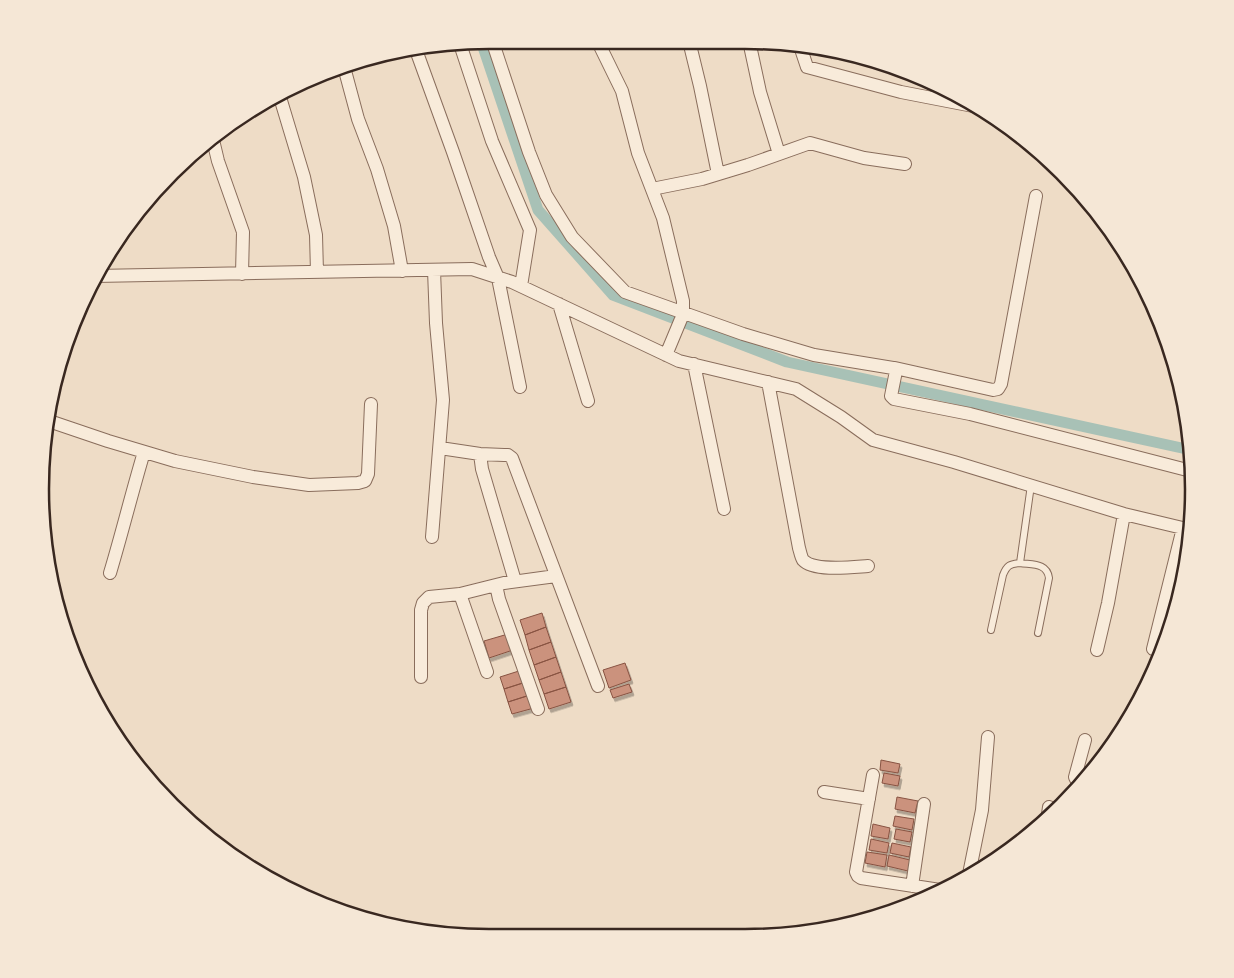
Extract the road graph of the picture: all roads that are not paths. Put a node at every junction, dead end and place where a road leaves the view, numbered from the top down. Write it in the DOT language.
graph roads {
  1 [pos="495,49"];
  2 [pos="601,49"];
  3 [pos="691,49"];
  4 [pos="751,49"];
  5 [pos="462,50"];
  6 [pos="803,53"];
  7 [pos="418,55"];
  8 [pos="346,73"];
  9 [pos="281,101"];
  10 [pos="955,103"];
  11 [pos="214,145"];
  12 [pos="779,154"];
  13 [pos="904,164"];
  14 [pos="718,174"];
  15 [pos="652,189"];
  16 [pos="1036,196"];
  17 [pos="434,270"];
  18 [pos="402,271"];
  19 [pos="317,272"];
  20 [pos="242,274"];
  21 [pos="104,276"];
  22 [pos="498,278"];
  23 [pos="521,286"];
  24 [pos="559,304"];
  25 [pos="681,319"];
  26 [pos="666,355"];
  27 [pos="694,364"];
  28 [pos="894,380"];
  29 [pos="768,382"];
  30 [pos="520,388"];
  31 [pos="588,401"];
  32 [pos="371,404"];
  33 [pos="54,423"];
  34 [pos="440,448"];
  35 [pos="144,452"];
  36 [pos="480,454"];
  37 [pos="1184,468"];
  38 [pos="1031,486"];
  39 [pos="724,509"];
  40 [pos="1124,514"];
  41 [pos="1183,528"];
  42 [pos="432,536"];
  43 [pos="1180,556"];
  44 [pos="1020,563"];
  45 [pos="868,566"];
  46 [pos="110,573"];
  47 [pos="556,576"];
  48 [pos="515,581"];
  49 [pos="496,585"];
  50 [pos="460,594"];
  51 [pos="991,630"];
  52 [pos="1038,633"];
  53 [pos="1154,649"];
  54 [pos="1097,650"];
  55 [pos="487,672"];
  56 [pos="422,677"];
  57 [pos="598,686"];
  58 [pos="538,709"];
  59 [pos="988,737"];
  60 [pos="1085,740"];
  61 [pos="873,775"];
  62 [pos="1076,779"];
  63 [pos="824,792"];
  64 [pos="869,799"];
  65 [pos="924,804"];
  66 [pos="970,867"];
  67 [pos="912,886"];
  68 [pos="930,889"];
  1 -- 25 [label="street"];
  2 -- 15 [label="street"];
  3 -- 14 [label="street"];
  4 -- 12 [label="street"];
  5 -- 23 [label="street"];
  6 -- 10 [label="street"];
  7 -- 22 [label="street"];
  8 -- 18 [label="street"];
  9 -- 19 [label="street"];
  11 -- 20 [label="street"];
  12 -- 13 [label="street"];
  12 -- 14 [label="street"];
  14 -- 15 [label="street"];
  15 -- 25 [label="street"];
  16 -- 28 [label="street"];
  17 -- 18 [label="street"];
  17 -- 22 [label="street"];
  17 -- 34 [label="street"];
  18 -- 19 [label="street"];
  19 -- 20 [label="street"];
  20 -- 21 [label="street"];
  22 -- 23 [label="street"];
  22 -- 30 [label="street"];
  23 -- 24 [label="street"];
  24 -- 26 [label="street"];
  24 -- 31 [label="street"];
  25 -- 26 [label="street"];
  25 -- 28 [label="street"];
  26 -- 27 [label="street"];
  27 -- 29 [label="street"];
  27 -- 39 [label="street"];
  28 -- 37 [label="street"];
  29 -- 38 [label="street"];
  29 -- 45 [label="street"];
  32 -- 35 [label="street"];
  33 -- 35 [label="street"];
  34 -- 36 [label="street"];
  34 -- 42 [label="street"];
  35 -- 46 [label="street"];
  36 -- 47 [label="street"];
  36 -- 48 [label="street"];
  38 -- 40 [label="street"];
  38 -- 44 [label="lane"];
  40 -- 41 [label="street"];
  40 -- 54 [label="street"];
  43 -- 53 [label="street"];
  44 -- 51 [label="lane"];
  44 -- 52 [label="lane"];
  47 -- 48 [label="street"];
  47 -- 57 [label="street"];
  48 -- 49 [label="street"];
  49 -- 50 [label="street"];
  49 -- 58 [label="street"];
  50 -- 55 [label="street"];
  50 -- 56 [label="street"];
  59 -- 66 [label="street"];
  60 -- 62 [label="street"];
  61 -- 64 [label="street"];
  63 -- 64 [label="street"];
  64 -- 67 [label="street"];
  65 -- 67 [label="street"];
  67 -- 68 [label="street"];
}
